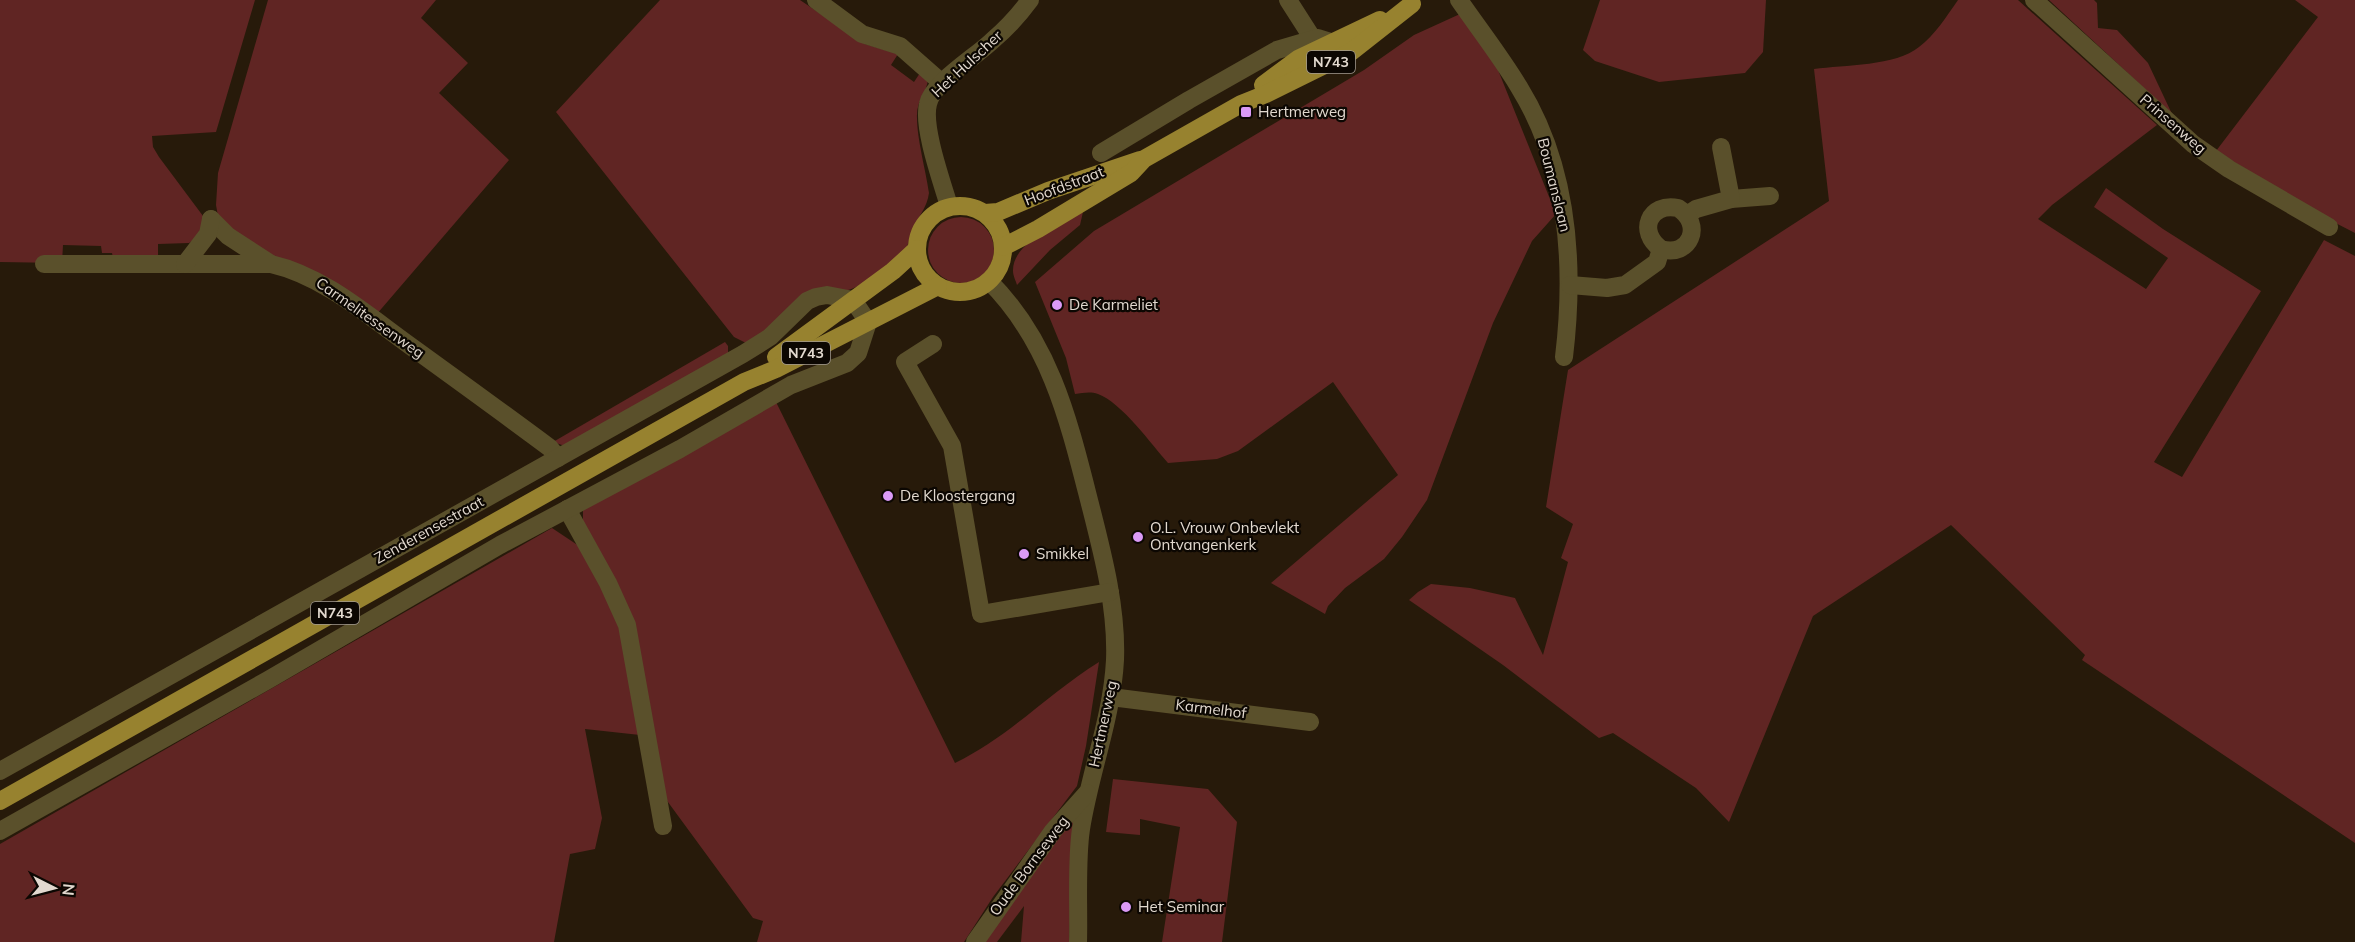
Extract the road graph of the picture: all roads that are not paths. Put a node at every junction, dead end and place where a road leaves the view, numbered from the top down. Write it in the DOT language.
graph roads {
  1 [pos="816,0"];
  2 [pos="1030,0"];
  3 [pos="1288,0"];
  4 [pos="1459,0"];
  5 [pos="2034,0"];
  6 [pos="1416,2"];
  7 [pos="1313,39"];
  8 [pos="1334,43"];
  9 [pos="942,83"];
  10 [pos="1189,100"];
  11 [pos="1241,104"];
  12 [pos="1203,125"];
  13 [pos="1721,147"];
  14 [pos="1101,153"];
  15 [pos="1144,159"];
  16 [pos="1770,196"];
  17 [pos="1731,199"];
  18 [pos="949,206"];
  19 [pos="985,213"];
  20 [pos="1687,215"];
  21 [pos="2329,227"];
  22 [pos="1003,247"];
  23 [pos="917,249"];
  24 [pos="1660,249"];
  25 [pos="44,264"];
  26 [pos="185,264"];
  27 [pos="271,264"];
  28 [pos="989,281"];
  29 [pos="1570,285"];
  30 [pos="938,286"];
  31 [pos="853,300"];
  32 [pos="868,322"];
  33 [pos="933,344"];
  34 [pos="1564,357"];
  35 [pos="744,382"];
  36 [pos="558,458"];
  37 [pos="567,509"];
  38 [pos="1110,592"];
  39 [pos="1111,697"];
  40 [pos="1310,722"];
  41 [pos="0,771"];
  42 [pos="1088,793"];
  43 [pos="0,801"];
  44 [pos="663,826"];
  45 [pos="0,831"];
  46 [pos="975,942"];
  47 [pos="1078,942"];
  1 -- 9 [label="street"];
  2 -- 9 [label="street, Het Hulscher"];
  3 -- 7 [label="street"];
  4 -- 29 [label="street, Boumanslaan"];
  5 -- 21 [label="street, Prinsenweg"];
  6 -- 8 [label="main road, Hoofdstraat / N743"];
  6 -- 11 [label="main road, Hoofdstraat / N743"];
  7 -- 8 [label="street, Hoofdstraat"];
  7 -- 10 [label="street, Hoofdstraat"];
  8 -- 11 [label="main road, Hoofdstraat / N743"];
  9 -- 18 [label="street, Het Hulscher"];
  10 -- 12 [label="street"];
  10 -- 14 [label="street, Hoofdstraat"];
  11 -- 12 [label="main road, Hoofdstraat / N743"];
  12 -- 15 [label="main road, Hoofdstraat / N743"];
  13 -- 17 [label="street"];
  15 -- 19 [label="main road, Hoofdstraat / N743"];
  15 -- 22 [label="main road, Hoofdstraat / N743"];
  16 -- 17 [label="street"];
  17 -- 20 [label="street"];
  18 -- 19 [label="main road, N743"];
  18 -- 23 [label="main road, N743"];
  19 -- 22 [label="main road"];
  20 -- 24 [label="street"];
  20 -- 24 [label="street"];
  22 -- 28 [label="main road"];
  23 -- 30 [label="main road"];
  23 -- 31 [label="main road, Zenderensestraat / N743"];
  24 -- 29 [label="street"];
  25 -- 26 [label="street, Carmelitessenweg"];
  26 -- 27 [label="street, Carmelitessenweg"];
  26 -- 27 [label="street"];
  27 -- 36 [label="street, Carmelitessenweg"];
  28 -- 30 [label="main road"];
  28 -- 38 [label="street, Hertmerweg"];
  29 -- 34 [label="street, Boumanslaan"];
  30 -- 32 [label="main road, Zenderensestraat / N743"];
  31 -- 32 [label="street"];
  31 -- 35 [label="main road, Zenderensestraat / N743"];
  31 -- 36 [label="street, Zenderensestraat"];
  32 -- 35 [label="main road, Zenderensestraat / N743"];
  32 -- 37 [label="street"];
  33 -- 38 [label="street"];
  35 -- 43 [label="main road, Zenderensestraat / N743"];
  36 -- 41 [label="street, Zenderensestraat"];
  37 -- 44 [label="street"];
  37 -- 45 [label="street"];
  38 -- 39 [label="street, Hertmerweg"];
  39 -- 40 [label="street, Karmelhof"];
  39 -- 42 [label="street, Hertmerweg"];
  42 -- 46 [label="street, Oude Bornseweg"];
  42 -- 47 [label="street, Hertmerweg"];
}
